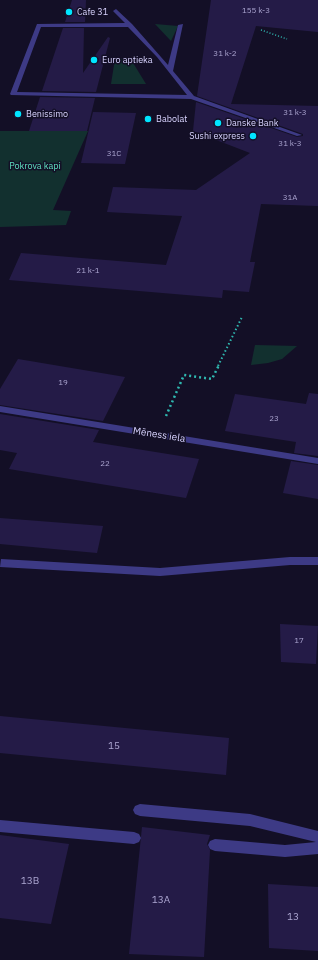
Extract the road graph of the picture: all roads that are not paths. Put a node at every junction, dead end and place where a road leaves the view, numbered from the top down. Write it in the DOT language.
graph roads {
  1 [pos="116,11"];
  2 [pos="130,25"];
  3 [pos="181,25"];
  4 [pos="170,71"];
  5 [pos="192,97"];
  6 [pos="299,135"];
  7 [pos="0,410"];
  8 [pos="318,462"];
  9 [pos="318,561"];
  10 [pos="1,563"];
  11 [pos="140,810"];
  12 [pos="0,826"];
  13 [pos="318,837"];
  14 [pos="134,838"];
  15 [pos="215,845"];
  16 [pos="318,848"];
  1 -- 2 [label="street"];
  2 -- 4 [label="street"];
  2 -- 5 [label="street"];
  3 -- 4 [label="street"];
  4 -- 5 [label="street"];
  5 -- 6 [label="street"];
  7 -- 8 [label="street, Mēness iela"];
  9 -- 10 [label="street"];
  11 -- 13 [label="street"];
  12 -- 14 [label="street"];
  15 -- 16 [label="street"];
}
